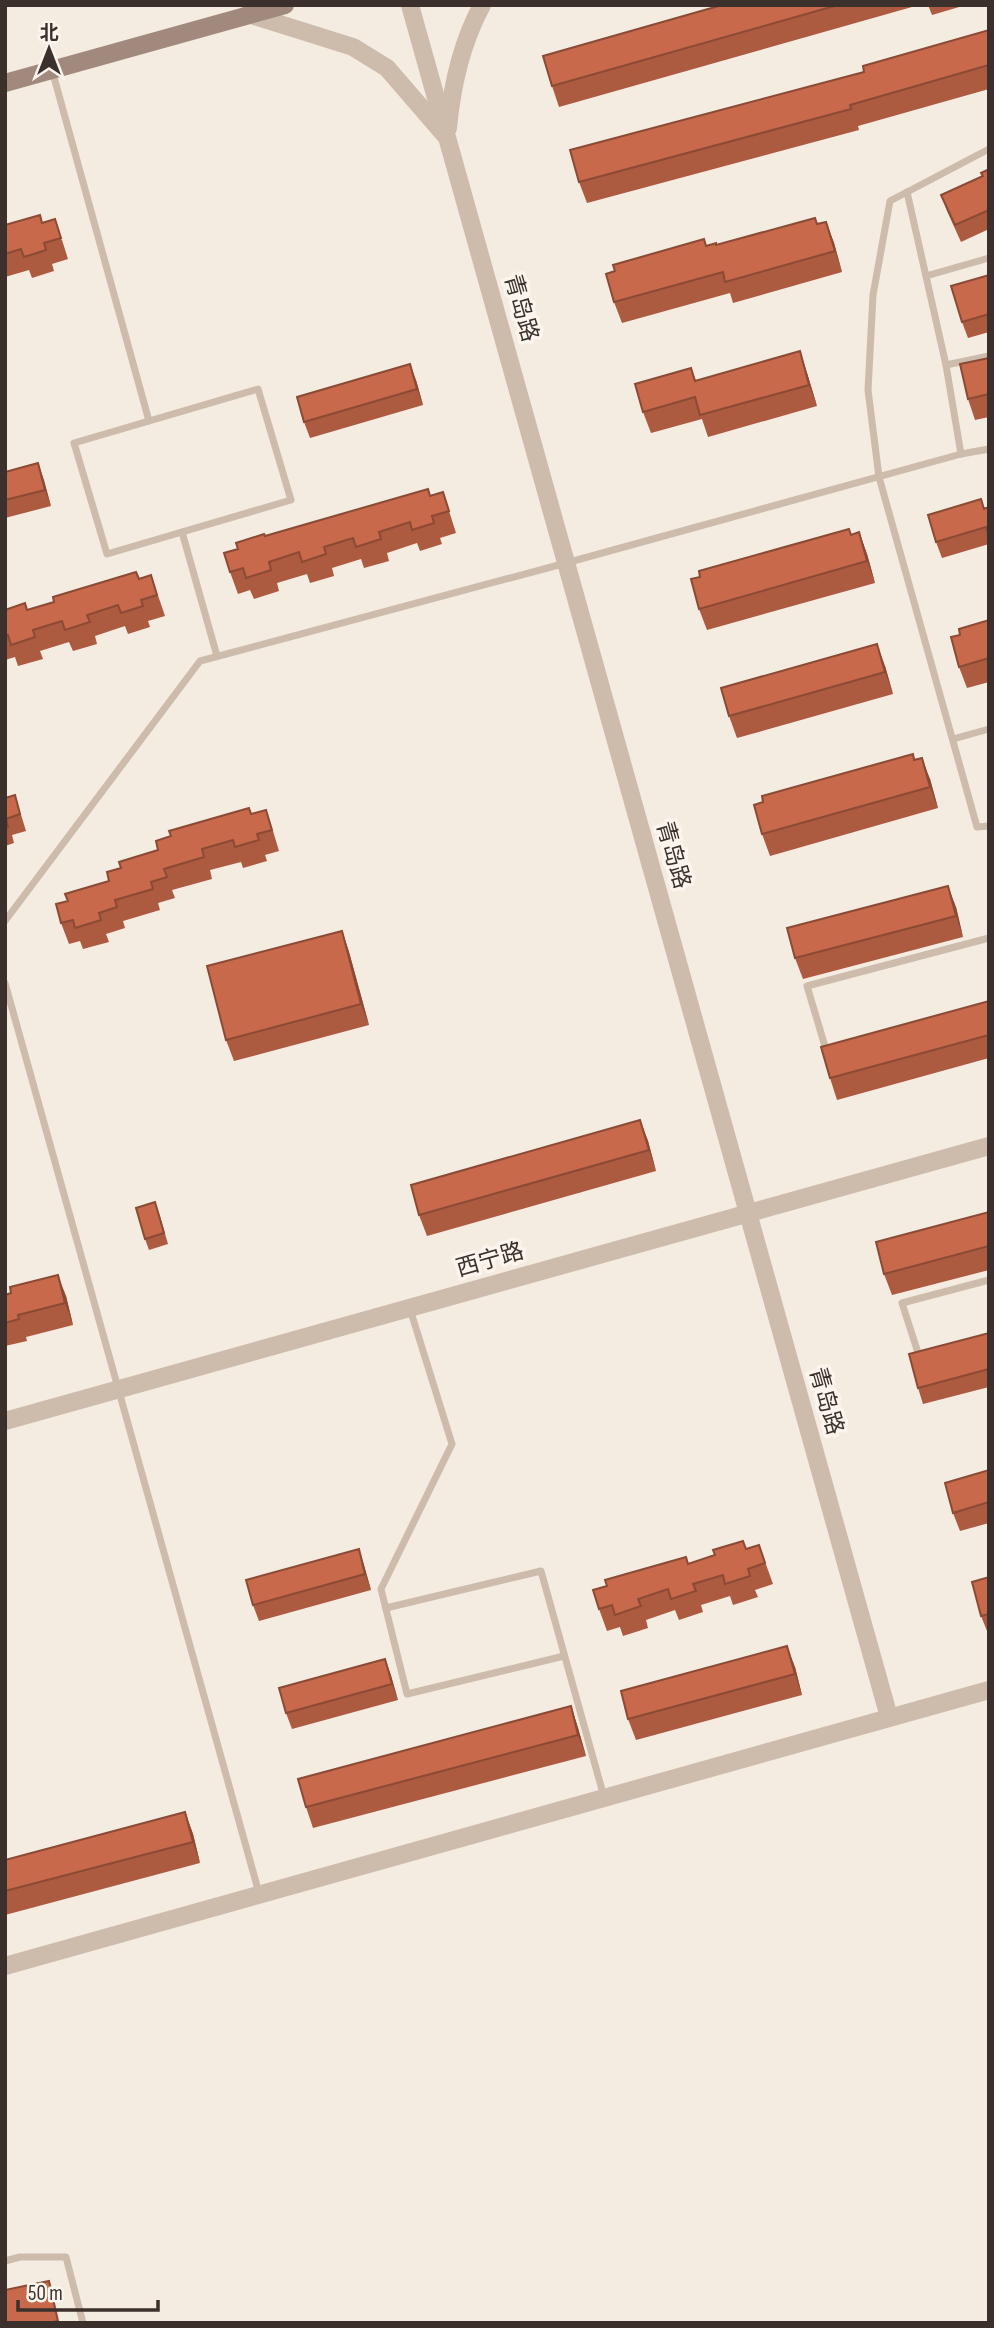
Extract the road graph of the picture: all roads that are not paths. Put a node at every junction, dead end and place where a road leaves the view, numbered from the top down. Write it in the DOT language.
graph roads {
  1 [pos="285,5"];
  2 [pos="410,5"];
  3 [pos="482,5"];
  4 [pos="253,10"];
  5 [pos="52,69"];
  6 [pos="5,83"];
  7 [pos="447,138"];
  8 [pos="989,149"];
  9 [pos="907,192"];
  10 [pos="989,258"];
  11 [pos="926,276"];
  12 [pos="989,356"];
  13 [pos="946,366"];
  14 [pos="149,421"];
  15 [pos="989,449"];
  16 [pos="961,454"];
  17 [pos="879,477"];
  18 [pos="181,532"];
  19 [pos="566,563"];
  20 [pos="217,656"];
  21 [pos="989,729"];
  22 [pos="953,739"];
  23 [pos="989,826"];
  24 [pos="5,921"];
  25 [pos="989,938"];
  26 [pos="5,983"];
  27 [pos="841,1051"];
  28 [pos="989,1146"];
  29 [pos="748,1214"];
  30 [pos="989,1279"];
  31 [pos="410,1308"];
  32 [pos="930,1356"];
  33 [pos="120,1389"];
  34 [pos="5,1421"];
  35 [pos="386,1608"];
  36 [pos="564,1656"];
  37 [pos="989,1690"];
  38 [pos="889,1717"];
  39 [pos="604,1797"];
  40 [pos="260,1894"];
  41 [pos="5,1966"];
  42 [pos="5,2261"];
  43 [pos="83,2323"];
  1 -- 4 [label="main road"];
  2 -- 7 [label="street, 青岛路"];
  3 -- 7 [label="street"];
  4 -- 5 [label="main road"];
  4 -- 7 [label="street"];
  5 -- 6 [label="main road"];
  5 -- 14 [label="lane"];
  7 -- 19 [label="street, 青岛路"];
  8 -- 9 [label="lane"];
  9 -- 11 [label="lane"];
  9 -- 17 [label="lane"];
  10 -- 11 [label="lane"];
  11 -- 13 [label="lane"];
  12 -- 13 [label="lane"];
  13 -- 16 [label="lane"];
  14 -- 18 [label="lane"];
  14 -- 18 [label="lane"];
  15 -- 16 [label="lane"];
  16 -- 17 [label="lane"];
  17 -- 19 [label="lane"];
  17 -- 22 [label="lane"];
  18 -- 20 [label="lane"];
  19 -- 20 [label="lane"];
  19 -- 29 [label="street, 青岛路"];
  20 -- 24 [label="lane"];
  21 -- 22 [label="lane"];
  22 -- 23 [label="lane"];
  25 -- 27 [label="lane"];
  26 -- 33 [label="lane"];
  28 -- 29 [label="street, 西宁路"];
  29 -- 31 [label="street, 西宁路"];
  29 -- 38 [label="street, 青岛路"];
  30 -- 32 [label="lane"];
  31 -- 33 [label="street, 西宁路"];
  31 -- 35 [label="lane"];
  33 -- 34 [label="street, 西宁路"];
  33 -- 40 [label="lane"];
  35 -- 36 [label="lane"];
  35 -- 36 [label="lane"];
  36 -- 39 [label="lane"];
  37 -- 38 [label="street"];
  38 -- 39 [label="street"];
  39 -- 40 [label="street"];
  40 -- 41 [label="street"];
  42 -- 43 [label="lane"];
}
